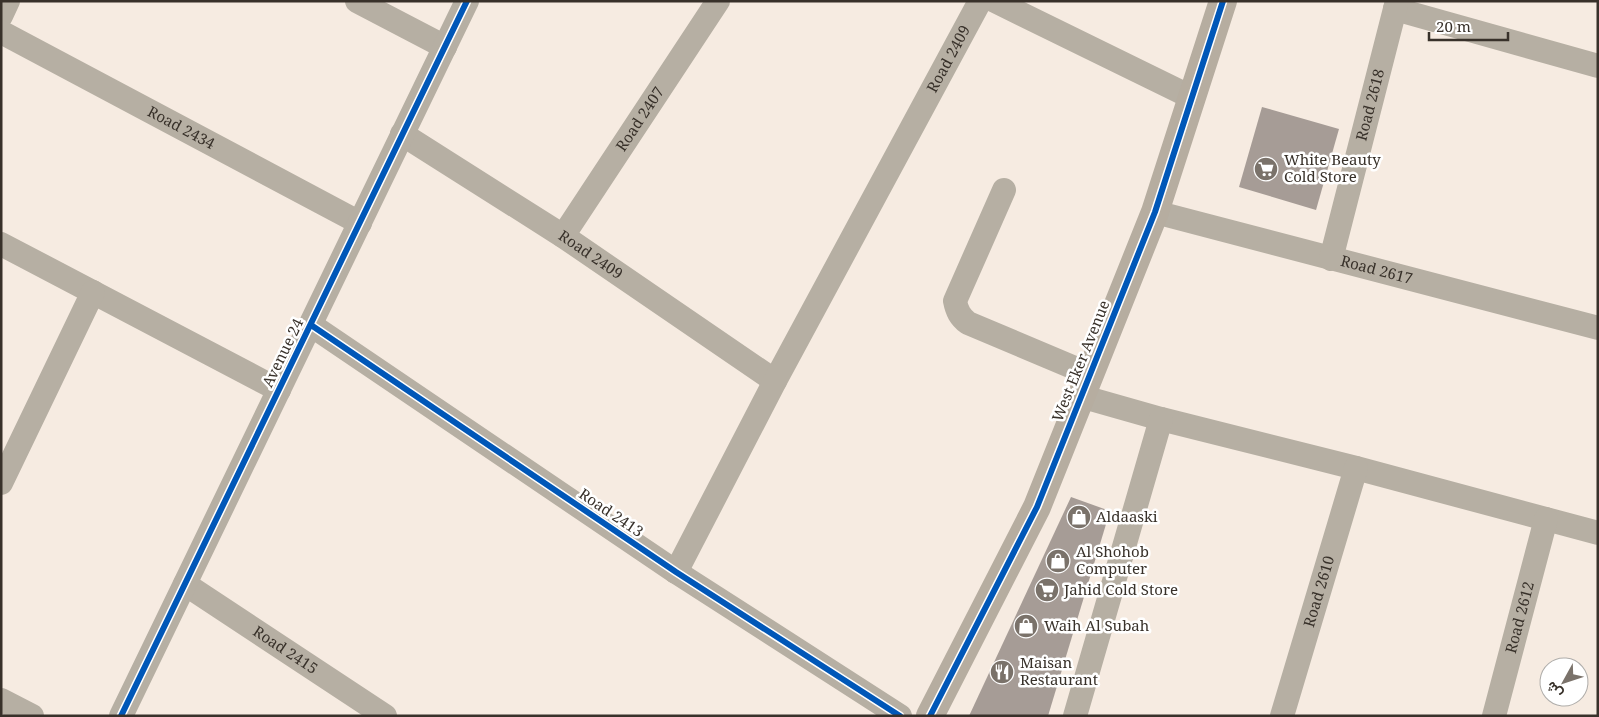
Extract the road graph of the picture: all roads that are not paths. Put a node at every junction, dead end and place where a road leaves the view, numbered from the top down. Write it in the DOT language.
graph roads {
  1 [pos="8,1"];
  2 [pos="358,1"];
  3 [pos="467,1"];
  4 [pos="718,1"];
  5 [pos="980,1"];
  6 [pos="995,1"];
  7 [pos="1224,1"];
  8 [pos="1396,5"];
  9 [pos="1,16"];
  10 [pos="1,32"];
  11 [pos="445,47"];
  12 [pos="1598,66"];
  13 [pos="1192,98"];
  14 [pos="402,134"];
  15 [pos="1004,190"];
  16 [pos="1155,212"];
  17 [pos="360,224"];
  18 [pos="563,236"];
  19 [pos="1,244"];
  20 [pos="1331,258"];
  21 [pos="92,292"];
  22 [pos="311,325"];
  23 [pos="1598,328"];
  24 [pos="775,381"];
  25 [pos="1085,385"];
  26 [pos="279,390"];
  27 [pos="1161,419"];
  28 [pos="1356,468"];
  29 [pos="1,484"];
  30 [pos="1546,519"];
  31 [pos="1598,532"];
  32 [pos="676,572"];
  33 [pos="186,584"];
  34 [pos="1,700"];
  35 [pos="32,716"];
  36 [pos="121,716"];
  37 [pos="385,716"];
  38 [pos="900,716"];
  39 [pos="930,716"];
  40 [pos="1075,716"];
  41 [pos="1282,716"];
  42 [pos="1494,716"];
  1 -- 9 [label="street"];
  2 -- 11 [label="street"];
  3 -- 11 [label="street, Avenue 24"];
  4 -- 18 [label="street, Road 2407"];
  5 -- 24 [label="street, Road 2409"];
  6 -- 13 [label="street"];
  7 -- 13 [label="street, West Eker Avenue"];
  8 -- 12 [label="street, Road 2618"];
  8 -- 20 [label="street, Road 2618"];
  10 -- 17 [label="street, Road 2434"];
  11 -- 14 [label="street, Avenue 24"];
  13 -- 16 [label="street, West Eker Avenue"];
  14 -- 17 [label="street, Avenue 24"];
  14 -- 18 [label="street, Road 2409"];
  15 -- 25 [label="street"];
  16 -- 20 [label="street, Road 2617"];
  16 -- 25 [label="street, West Eker Avenue"];
  17 -- 22 [label="street, Avenue 24"];
  18 -- 24 [label="street, Road 2409"];
  19 -- 21 [label="street"];
  20 -- 23 [label="street, Road 2617"];
  21 -- 26 [label="street"];
  21 -- 29 [label="street"];
  22 -- 26 [label="street, Avenue 24"];
  22 -- 32 [label="street, Road 2413"];
  24 -- 32 [label="street, Road 2409"];
  25 -- 27 [label="street"];
  25 -- 39 [label="street, West Eker Avenue"];
  26 -- 33 [label="street, Avenue 24"];
  27 -- 28 [label="street"];
  27 -- 40 [label="street"];
  28 -- 30 [label="street"];
  28 -- 41 [label="street, Road 2610"];
  30 -- 31 [label="street"];
  30 -- 42 [label="street, Road 2612"];
  32 -- 38 [label="street, Road 2413"];
  33 -- 36 [label="street, Avenue 24"];
  33 -- 37 [label="street, Road 2415"];
  34 -- 35 [label="street"];
}
